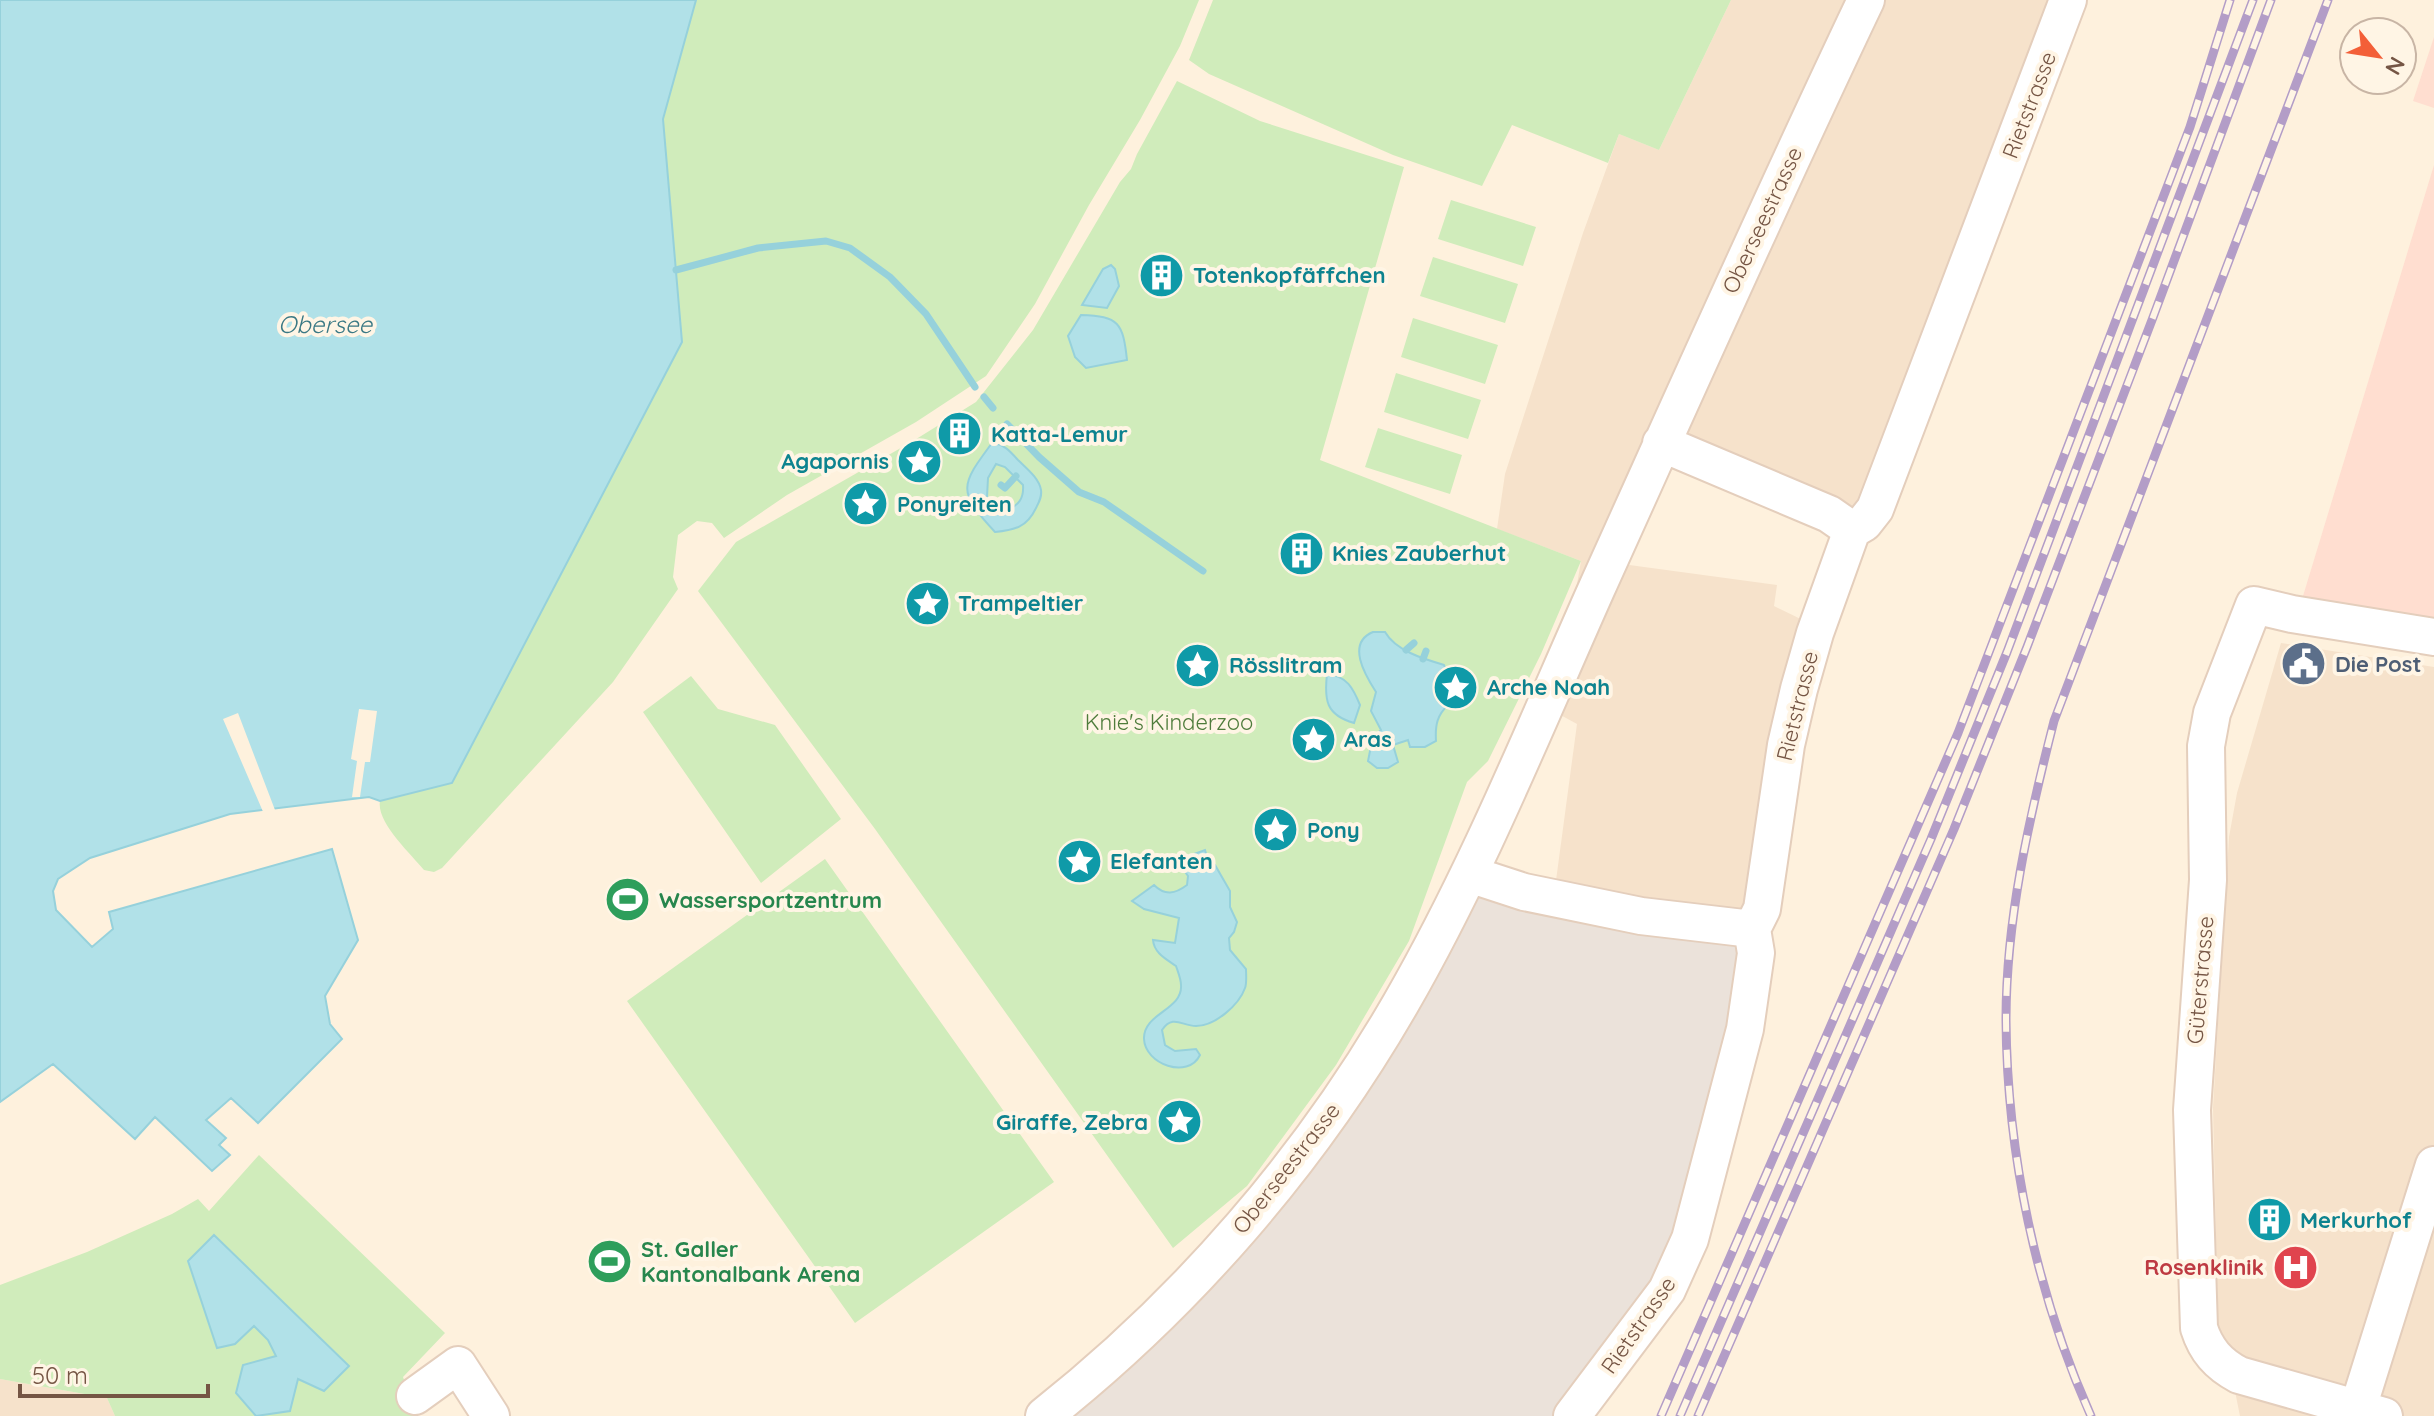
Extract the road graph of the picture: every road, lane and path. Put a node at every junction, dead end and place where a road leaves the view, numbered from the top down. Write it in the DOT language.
graph roads {
  1 [pos="1866,0"];
  2 [pos="2068,0"];
  3 [pos="1661,443"];
  4 [pos="1852,530"];
  5 [pos="2434,637"];
  6 [pos="1469,874"];
  7 [pos="1752,929"];
  8 [pos="2434,1165"];
  9 [pos="415,1396"];
  10 [pos="2371,1412"];
  11 [pos="491,1416"];
  12 [pos="1044,1416"];
  13 [pos="1572,1416"];
  1 -- 3 [label="street, Oberseestrasse"];
  2 -- 4 [label="street, Rietstrasse"];
  3 -- 4 [label="street"];
  3 -- 6 [label="street, Oberseestrasse"];
  4 -- 7 [label="street, Rietstrasse"];
  5 -- 10 [label="street, Güterstrasse"];
  6 -- 7 [label="street"];
  6 -- 12 [label="street, Oberseestrasse"];
  7 -- 13 [label="street, Rietstrasse"];
  8 -- 10 [label="street"];
  9 -- 11 [label="street"];
}
